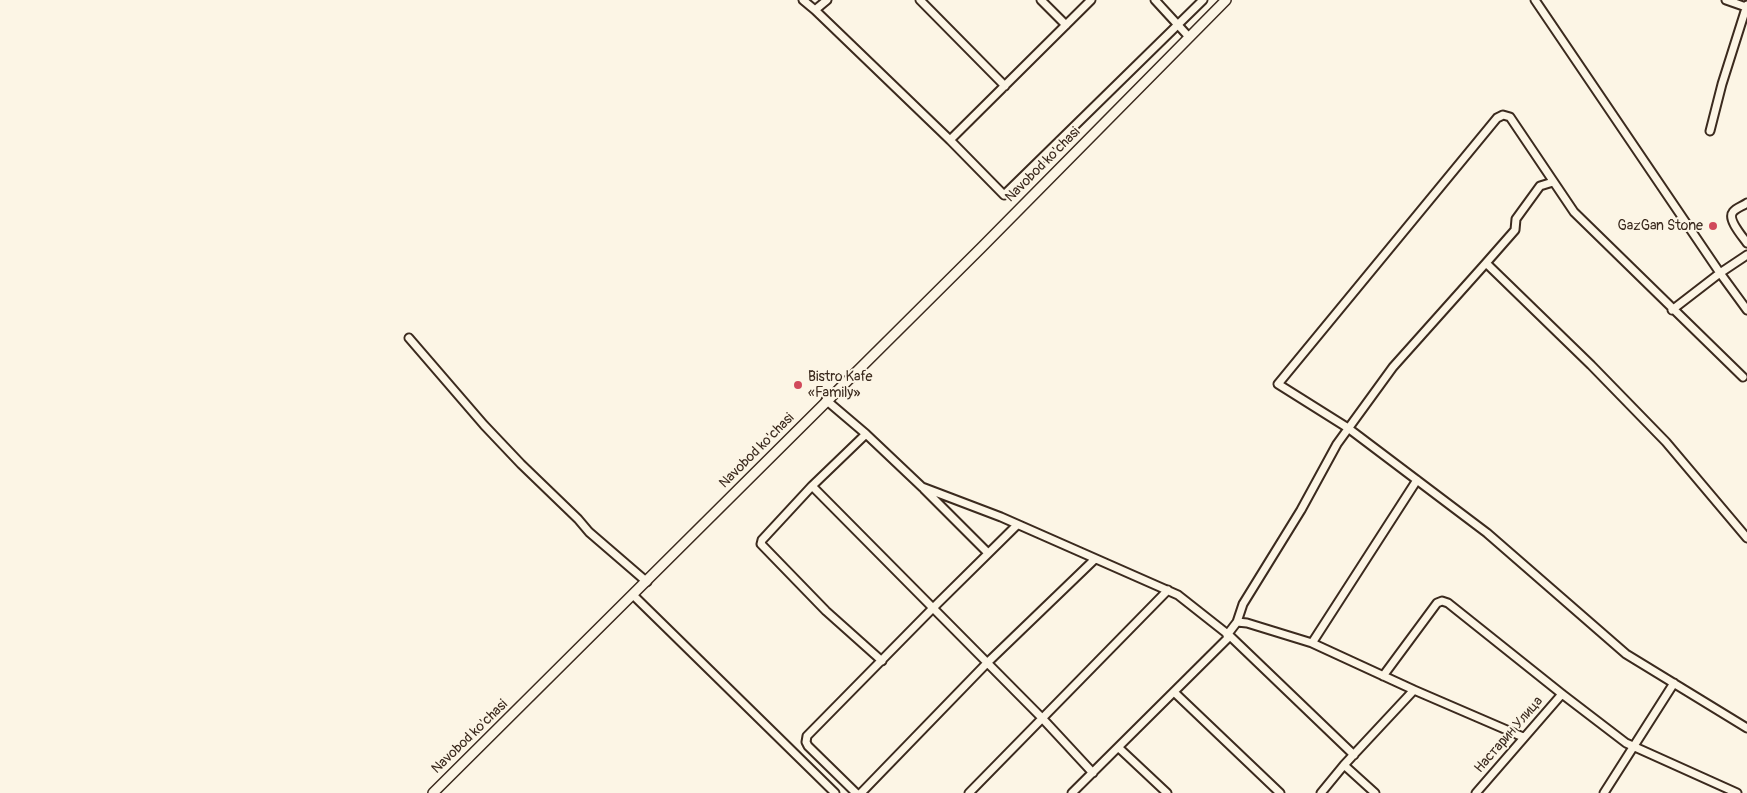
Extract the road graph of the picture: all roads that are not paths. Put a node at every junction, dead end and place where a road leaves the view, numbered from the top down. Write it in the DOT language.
graph roads {
  1 [pos="803,0"];
  2 [pos="827,0"];
  3 [pos="920,0"];
  4 [pos="1040,0"];
  5 [pos="1091,0"];
  6 [pos="1154,0"];
  7 [pos="1203,0"];
  8 [pos="1226,0"];
  9 [pos="1536,0"];
  10 [pos="1726,0"];
  11 [pos="1747,6"];
  12 [pos="815,10"];
  13 [pos="1066,25"];
  14 [pos="1179,25"];
  15 [pos="1189,37"];
  16 [pos="1005,86"];
  17 [pos="1710,132"];
  18 [pos="950,140"];
  19 [pos="1553,182"];
  20 [pos="1747,203"];
  21 [pos="1747,243"];
  22 [pos="1747,255"];
  23 [pos="1486,263"];
  24 [pos="1720,274"];
  25 [pos="1745,305"];
  26 [pos="1672,310"];
  27 [pos="409,338"];
  28 [pos="1743,377"];
  29 [pos="826,400"];
  30 [pos="1348,428"];
  31 [pos="866,434"];
  32 [pos="1417,480"];
  33 [pos="812,486"];
  34 [pos="922,487"];
  35 [pos="1016,525"];
  36 [pos="1747,538"];
  37 [pos="988,553"];
  38 [pos="1095,559"];
  39 [pos="647,582"];
  40 [pos="1168,590"];
  41 [pos="633,595"];
  42 [pos="933,608"];
  43 [pos="1236,622"];
  44 [pos="1229,635"];
  45 [pos="1312,643"];
  46 [pos="882,661"];
  47 [pos="987,663"];
  48 [pos="1383,676"];
  49 [pos="1674,683"];
  50 [pos="1414,690"];
  51 [pos="1174,692"];
  52 [pos="1562,694"];
  53 [pos="1042,718"];
  54 [pos="1747,728"];
  55 [pos="1523,737"];
  56 [pos="1633,746"];
  57 [pos="1119,748"];
  58 [pos="1354,756"];
  59 [pos="1344,765"];
  60 [pos="1093,773"];
  61 [pos="433,793"];
  62 [pos="835,793"];
  63 [pos="856,793"];
  64 [pos="861,793"];
  65 [pos="969,793"];
  66 [pos="1072,793"];
  67 [pos="1167,793"];
  68 [pos="1280,793"];
  69 [pos="1321,793"];
  70 [pos="1375,793"];
  71 [pos="1476,793"];
  72 [pos="1604,793"];
  73 [pos="1737,793"];
  1 -- 12 [label="street"];
  2 -- 12 [label="street"];
  3 -- 16 [label="street"];
  4 -- 13 [label="street"];
  5 -- 13 [label="street"];
  6 -- 14 [label="street"];
  7 -- 14 [label="street"];
  8 -- 15 [label="street, Navobod ko'chasi"];
  9 -- 24 [label="street"];
  10 -- 11 [label="street"];
  11 -- 17 [label="street"];
  12 -- 18 [label="street"];
  13 -- 16 [label="street"];
  14 -- 15 [label="street"];
  14 -- 18 [label="street"];
  15 -- 29 [label="street, Navobod ko'chasi"];
  16 -- 18 [label="street"];
  19 -- 23 [label="street"];
  19 -- 26 [label="street"];
  19 -- 30 [label="street"];
  20 -- 21 [label="street"];
  22 -- 24 [label="street"];
  23 -- 30 [label="street"];
  23 -- 36 [label="street"];
  24 -- 25 [label="street"];
  24 -- 26 [label="street"];
  26 -- 28 [label="street"];
  27 -- 39 [label="street"];
  29 -- 31 [label="street"];
  29 -- 39 [label="street, Navobod ko'chasi"];
  30 -- 32 [label="street"];
  30 -- 43 [label="street"];
  31 -- 33 [label="street"];
  31 -- 34 [label="street"];
  32 -- 45 [label="street"];
  32 -- 49 [label="street"];
  33 -- 42 [label="street"];
  33 -- 46 [label="street"];
  34 -- 35 [label="street"];
  34 -- 37 [label="street"];
  35 -- 37 [label="street"];
  35 -- 38 [label="street"];
  37 -- 42 [label="street"];
  38 -- 40 [label="street"];
  38 -- 47 [label="street"];
  39 -- 41 [label="street, Navobod ko'chasi"];
  40 -- 44 [label="street"];
  40 -- 53 [label="street"];
  41 -- 61 [label="street, Navobod ko'chasi"];
  41 -- 62 [label="street"];
  42 -- 46 [label="street"];
  42 -- 47 [label="street"];
  43 -- 44 [label="street"];
  43 -- 45 [label="street"];
  44 -- 51 [label="street"];
  44 -- 58 [label="street"];
  45 -- 48 [label="street"];
  46 -- 63 [label="street"];
  47 -- 53 [label="street"];
  47 -- 64 [label="street"];
  48 -- 50 [label="street"];
  48 -- 52 [label="street"];
  49 -- 54 [label="street"];
  49 -- 56 [label="street"];
  50 -- 55 [label="street"];
  50 -- 58 [label="street"];
  51 -- 57 [label="street"];
  51 -- 68 [label="street"];
  52 -- 55 [label="street, Настарин Улица"];
  52 -- 56 [label="street"];
  53 -- 60 [label="street"];
  53 -- 65 [label="street"];
  55 -- 71 [label="street, Настарин Улица"];
  56 -- 72 [label="street"];
  56 -- 73 [label="street"];
  57 -- 60 [label="street"];
  57 -- 67 [label="street"];
  58 -- 59 [label="street"];
  59 -- 69 [label="street"];
  59 -- 70 [label="street"];
  60 -- 66 [label="street"];
}
